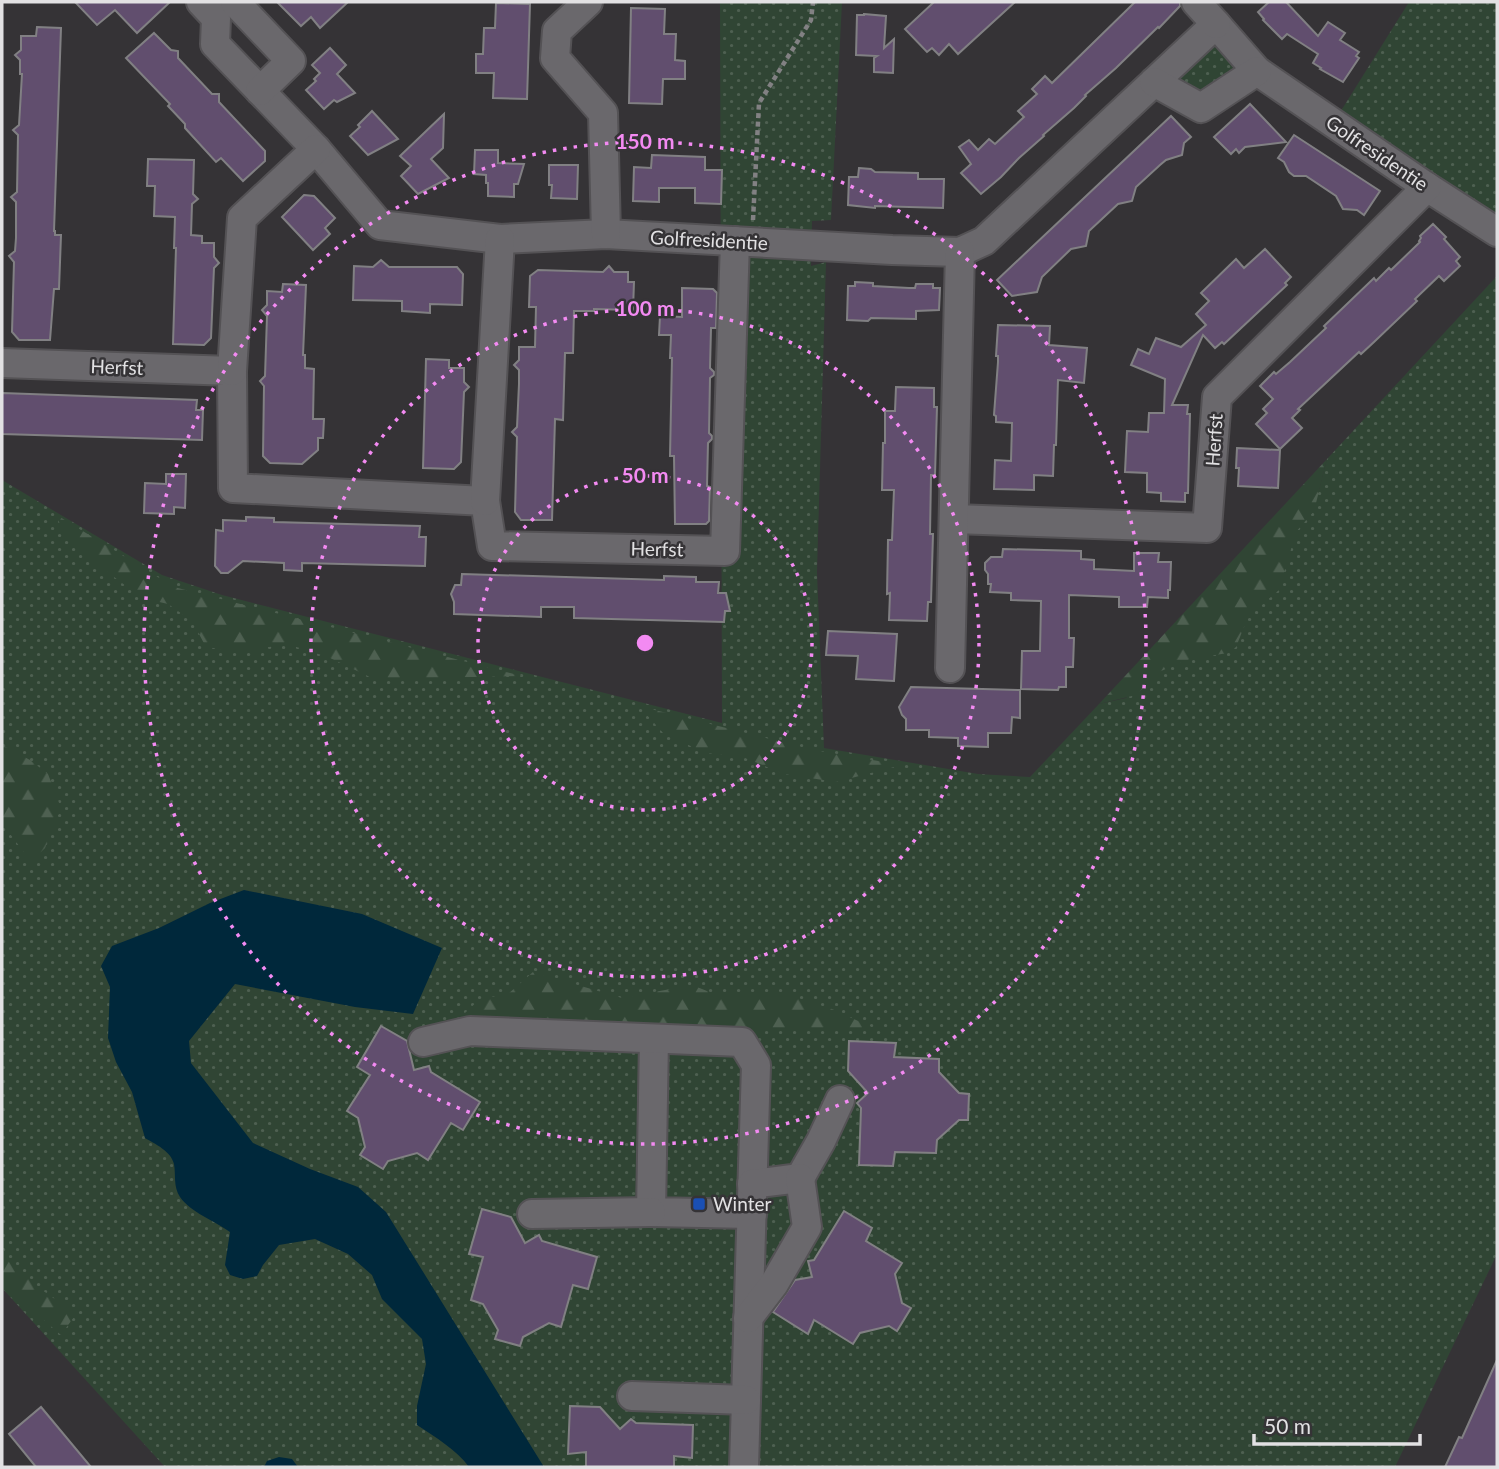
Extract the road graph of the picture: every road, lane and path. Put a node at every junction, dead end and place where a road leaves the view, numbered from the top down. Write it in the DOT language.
graph roads {
  1 [pos="588,2"];
  2 [pos="813,2"];
  3 [pos="1196,2"];
  4 [pos="222,6"];
  5 [pos="1216,23"];
  6 [pos="1257,71"];
  7 [pos="1154,82"];
  8 [pos="260,91"];
  9 [pos="316,149"];
  10 [pos="1427,187"];
  11 [pos="1497,232"];
  12 [pos="606,234"];
  13 [pos="500,239"];
  14 [pos="743,241"];
  15 [pos="960,252"];
  16 [pos="2,363"];
  17 [pos="232,371"];
  18 [pos="485,501"];
  19 [pos="954,519"];
  20 [pos="950,668"];
  21 [pos="654,1039"];
  22 [pos="423,1041"];
  23 [pos="840,1100"];
  24 [pos="800,1178"];
  25 [pos="752,1184"];
  26 [pos="651,1212"];
  27 [pos="532,1214"];
  28 [pos="752,1214"];
  29 [pos="748,1318"];
  30 [pos="632,1396"];
  31 [pos="746,1400"];
  32 [pos="744,1467"];
  1 -- 12 [label="street"];
  2 -- 14 [label="path"];
  3 -- 5 [label="street"];
  4 -- 8 [label="street, Golfresidentie"];
  4 -- 8 [label="street, Golfresidentie"];
  5 -- 6 [label="street, Golfresidentie"];
  5 -- 7 [label="street"];
  6 -- 7 [label="street"];
  6 -- 10 [label="street, Golfresidentie"];
  7 -- 15 [label="street"];
  8 -- 9 [label="street, Golfresidentie"];
  9 -- 13 [label="street, Golfresidentie"];
  9 -- 17 [label="street"];
  10 -- 11 [label="street, Golfresidentie"];
  10 -- 19 [label="street, Herfst"];
  12 -- 13 [label="street, Golfresidentie"];
  12 -- 14 [label="street, Golfresidentie"];
  13 -- 18 [label="street, Herfst"];
  14 -- 15 [label="street, Golfresidentie"];
  14 -- 18 [label="street, Herfst"];
  15 -- 19 [label="street"];
  16 -- 17 [label="street, Herfst"];
  17 -- 18 [label="street"];
  19 -- 20 [label="street"];
  21 -- 22 [label="street"];
  21 -- 25 [label="street"];
  21 -- 26 [label="street"];
  23 -- 24 [label="street"];
  24 -- 25 [label="street"];
  24 -- 29 [label="street"];
  25 -- 28 [label="street"];
  26 -- 27 [label="street"];
  26 -- 28 [label="street"];
  28 -- 29 [label="street"];
  29 -- 31 [label="street"];
  30 -- 31 [label="street"];
  31 -- 32 [label="street"];
}
